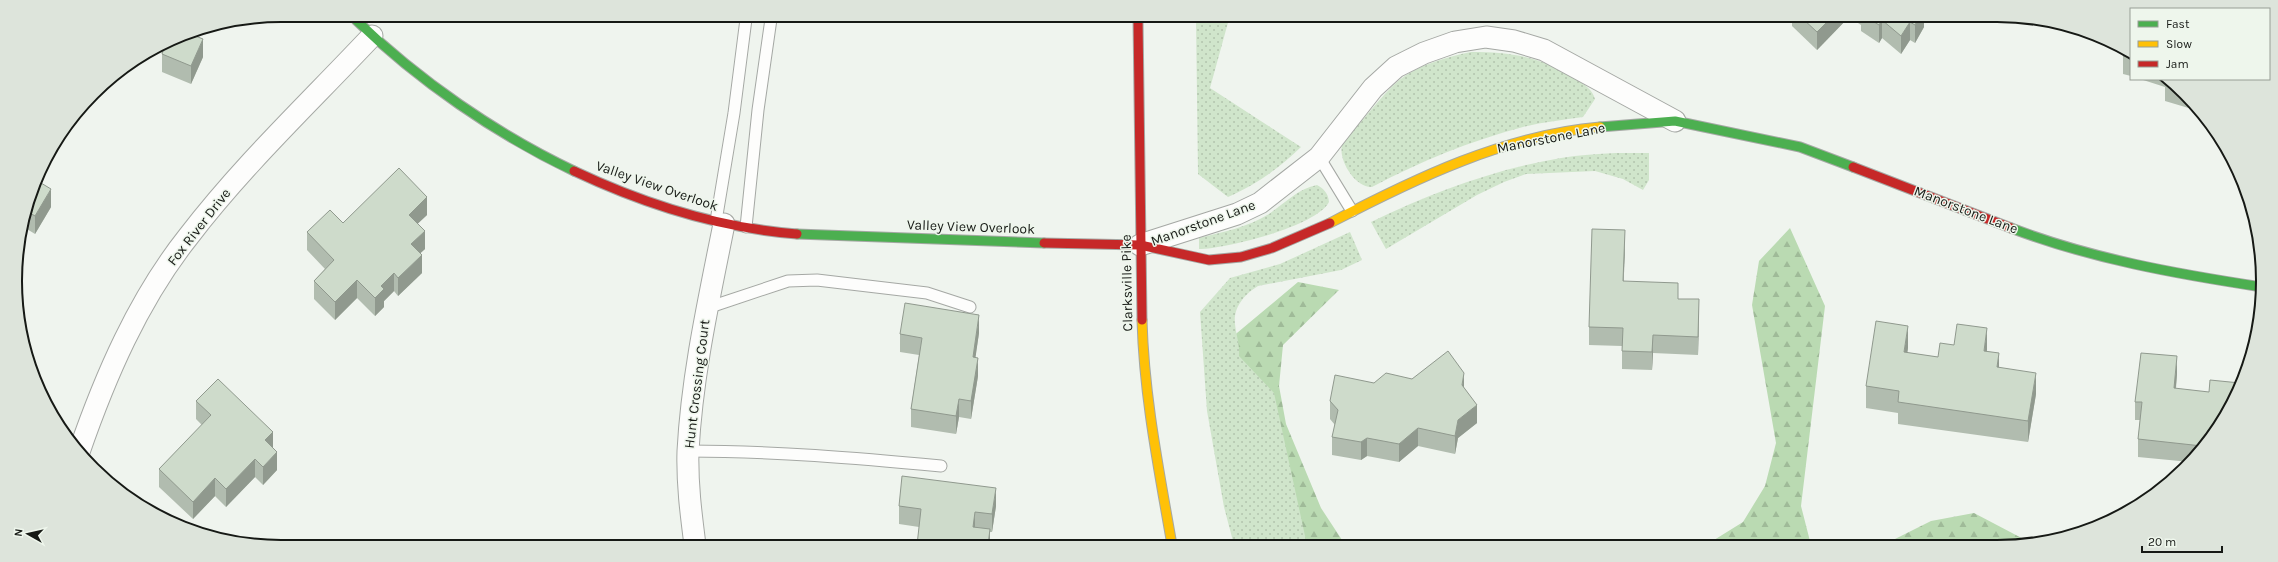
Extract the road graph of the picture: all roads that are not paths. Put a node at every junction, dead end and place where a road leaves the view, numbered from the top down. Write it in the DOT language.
graph roads {
  1 [pos="358,22"];
  2 [pos="746,22"];
  3 [pos="771,22"];
  4 [pos="1138,22"];
  5 [pos="372,36"];
  6 [pos="1675,121"];
  7 [pos="1319,157"];
  8 [pos="1352,211"];
  9 [pos="720,223"];
  10 [pos="746,227"];
  11 [pos="1140,245"];
  12 [pos="2256,286"];
  13 [pos="708,304"];
  14 [pos="970,307"];
  15 [pos="81,446"];
  16 [pos="688,451"];
  17 [pos="941,466"];
  18 [pos="693,540"];
  19 [pos="1171,540"];
  1 -- 5 [label="street, Valley View Overlook"];
  2 -- 9 [label="lane"];
  3 -- 10 [label="lane"];
  4 -- 11 [label="street, Clarksville Pike"];
  5 -- 9 [label="street, Valley View Overlook"];
  5 -- 15 [label="street, Fox River Drive"];
  6 -- 7 [label="street, Manorstone Lane"];
  6 -- 8 [label="street, Manorstone Lane"];
  6 -- 12 [label="street, Manorstone Lane"];
  7 -- 8 [label="lane"];
  7 -- 11 [label="street, Manorstone Lane"];
  8 -- 11 [label="street, Manorstone Lane"];
  9 -- 10 [label="street, Valley View Overlook"];
  9 -- 13 [label="street, Hunt Crossing Court"];
  10 -- 11 [label="street, Valley View Overlook"];
  11 -- 19 [label="street, Clarksville Pike"];
  13 -- 14 [label="lane"];
  13 -- 16 [label="street, Hunt Crossing Court"];
  16 -- 17 [label="lane"];
  16 -- 18 [label="street, Hunt Crossing Court"];
}
